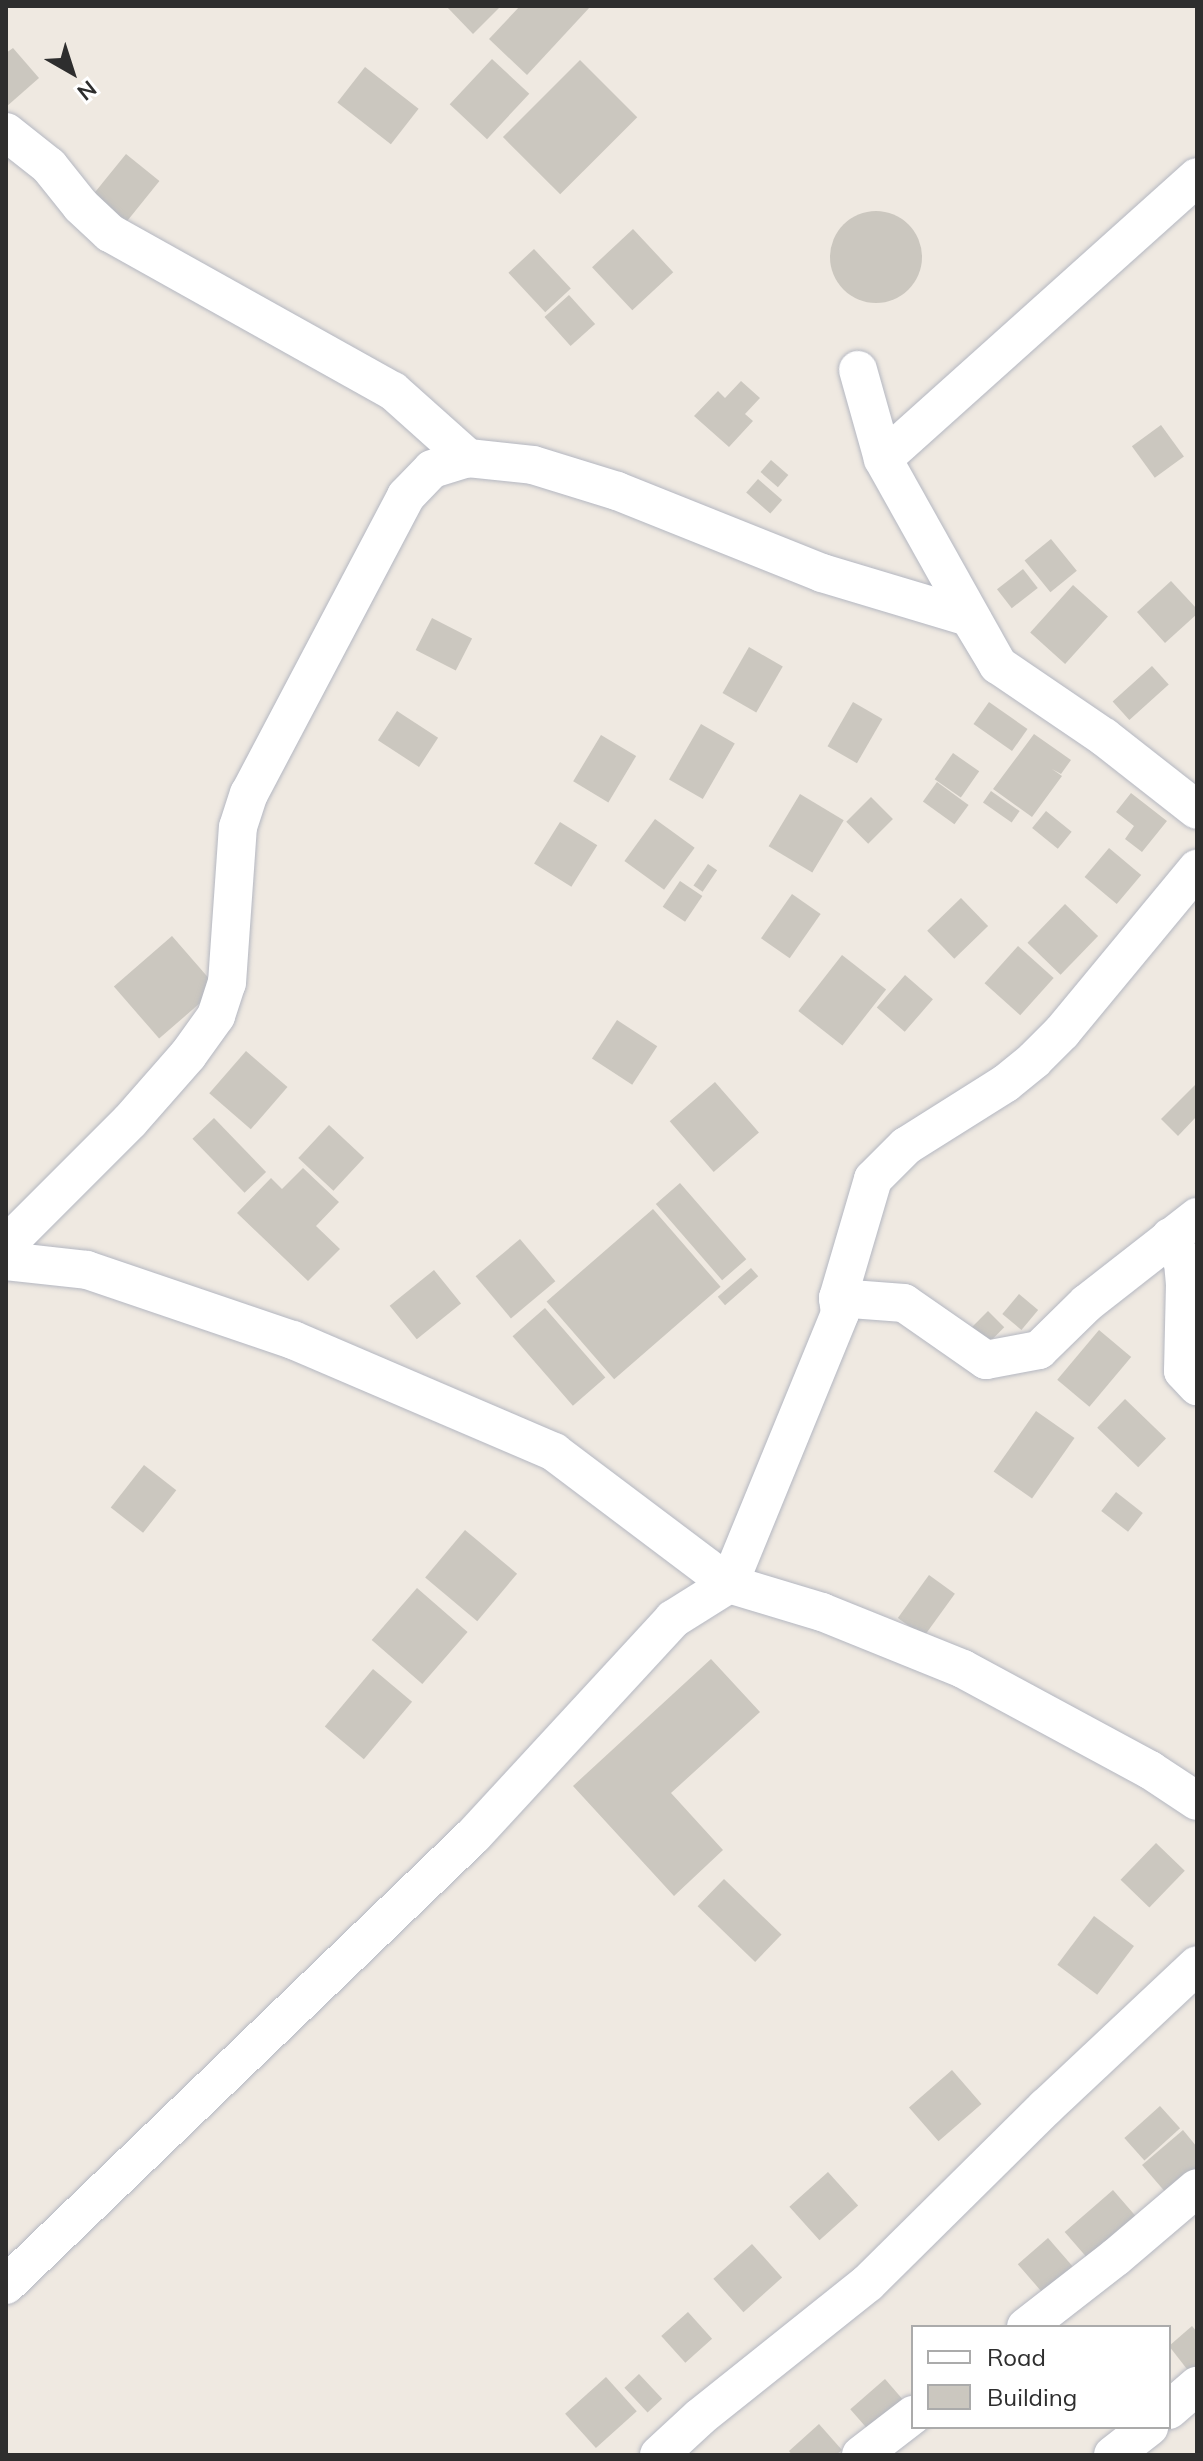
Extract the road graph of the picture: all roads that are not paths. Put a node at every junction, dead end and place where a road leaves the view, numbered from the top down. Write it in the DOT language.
graph roads {
  1 [pos="6,132"];
  2 [pos="1197,177"];
  3 [pos="858,370"];
  4 [pos="468,458"];
  5 [pos="883,459"];
  6 [pos="998,665"];
  7 [pos="1197,810"];
  8 [pos="1197,869"];
  9 [pos="1184,1227"];
  10 [pos="6,1245"];
  11 [pos="6,1261"];
  12 [pos="838,1298"];
  13 [pos="1197,1386"];
  14 [pos="729,1584"];
  15 [pos="1197,1801"];
  16 [pos="1197,1965"];
  17 [pos="1197,2188"];
  18 [pos="6,2285"];
  19 [pos="1029,2325"];
  20 [pos="1197,2386"];
  21 [pos="1171,2408"];
  22 [pos="911,2417"];
  23 [pos="1146,2429"];
  24 [pos="659,2455"];
  25 [pos="861,2455"];
  26 [pos="1113,2455"];
  1 -- 4 [label="street"];
  2 -- 5 [label="street"];
  3 -- 5 [label="street"];
  4 -- 6 [label="street"];
  4 -- 10 [label="street"];
  5 -- 6 [label="street"];
  6 -- 7 [label="street"];
  8 -- 12 [label="street"];
  9 -- 12 [label="street"];
  9 -- 13 [label="street"];
  11 -- 14 [label="street"];
  12 -- 14 [label="street"];
  14 -- 15 [label="street"];
  14 -- 18 [label="street"];
  16 -- 24 [label="street"];
  17 -- 19 [label="street"];
  20 -- 21 [label="street"];
  22 -- 25 [label="street"];
  23 -- 26 [label="street"];
}
